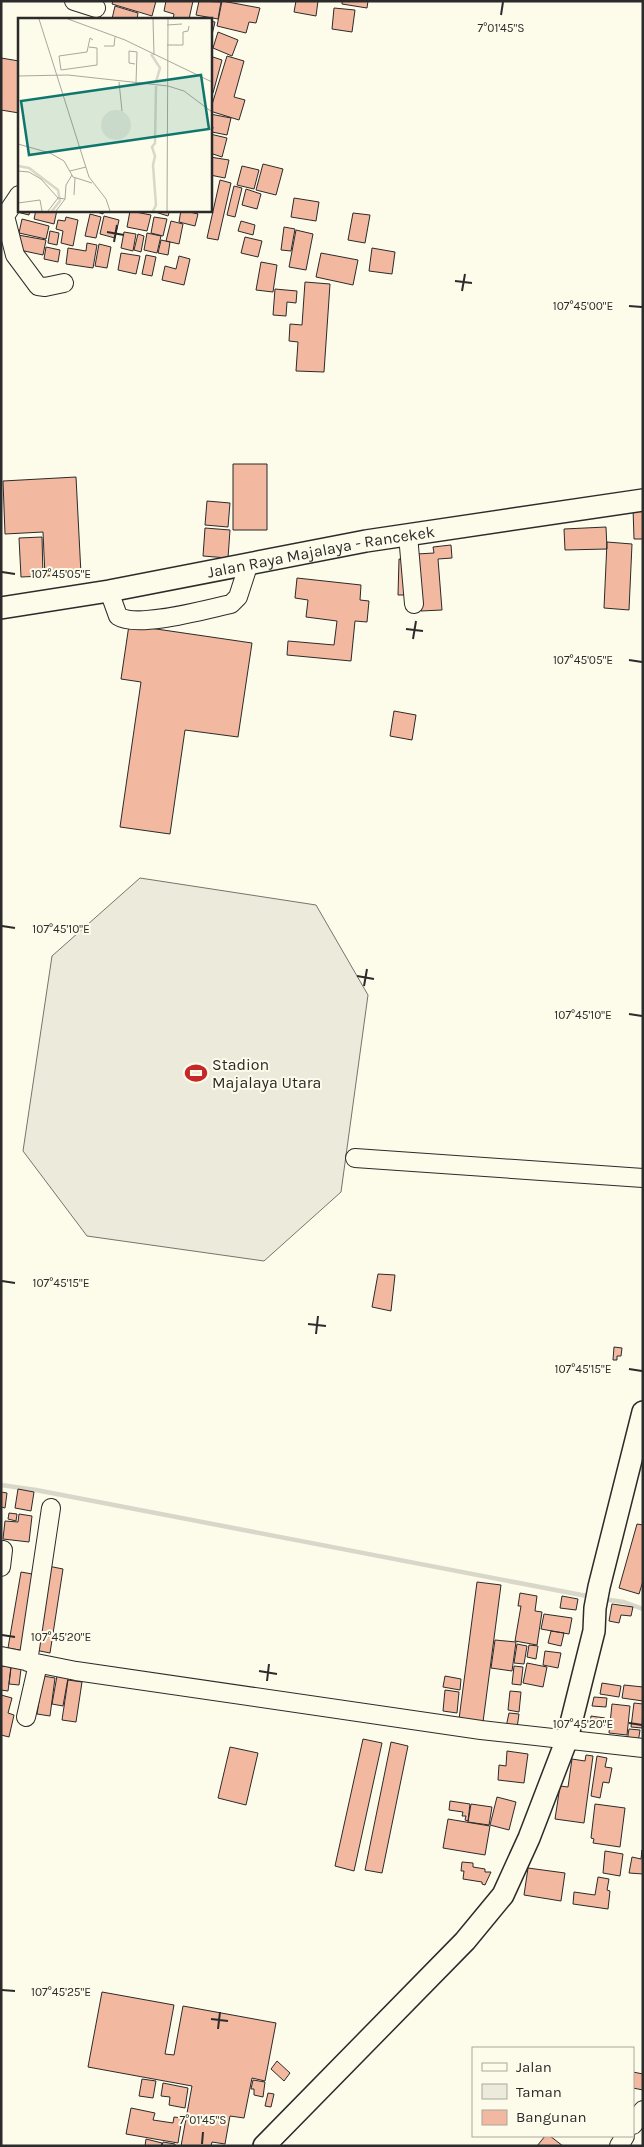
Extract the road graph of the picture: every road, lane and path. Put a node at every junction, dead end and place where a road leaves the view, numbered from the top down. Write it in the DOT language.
graph roads {
  1 [pos="74,1"];
  2 [pos="95,9"];
  3 [pos="18,196"];
  4 [pos="3,219"];
  5 [pos="64,283"];
  6 [pos="643,500"];
  7 [pos="408,535"];
  8 [pos="249,563"];
  9 [pos="109,591"];
  10 [pos="414,604"];
  11 [pos="1,608"];
  12 [pos="354,1158"];
  13 [pos="643,1178"];
  14 [pos="643,1412"];
  15 [pos="643,1469"];
  16 [pos="51,1508"];
  17 [pos="594,1631"];
  18 [pos="1,1656"];
  19 [pos="33,1663"];
  20 [pos="26,1717"];
  21 [pos="567,1739"];
  22 [pos="643,1748"];
  23 [pos="643,2110"];
  24 [pos="634,2124"];
  25 [pos="264,2146"];
  1 -- 2 [label="street"];
  3 -- 4 [label="street"];
  4 -- 5 [label="street"];
  6 -- 7 [label="main road, Jalan Raya Majalaya - Rancekek"];
  7 -- 8 [label="main road, Jalan Raya Majalaya - Rancekek"];
  7 -- 10 [label="street"];
  8 -- 9 [label="main road, Jalan Raya Majalaya - Rancekek"];
  8 -- 9 [label="street"];
  9 -- 11 [label="main road, Jalan Raya Majalaya - Rancekek"];
  12 -- 13 [label="street"];
  14 -- 17 [label="main road"];
  15 -- 17 [label="main road"];
  16 -- 19 [label="street"];
  17 -- 21 [label="main road"];
  18 -- 19 [label="street"];
  19 -- 20 [label="street"];
  19 -- 21 [label="street"];
  21 -- 22 [label="street"];
  21 -- 25 [label="main road"];
  23 -- 24 [label="street"];
}
